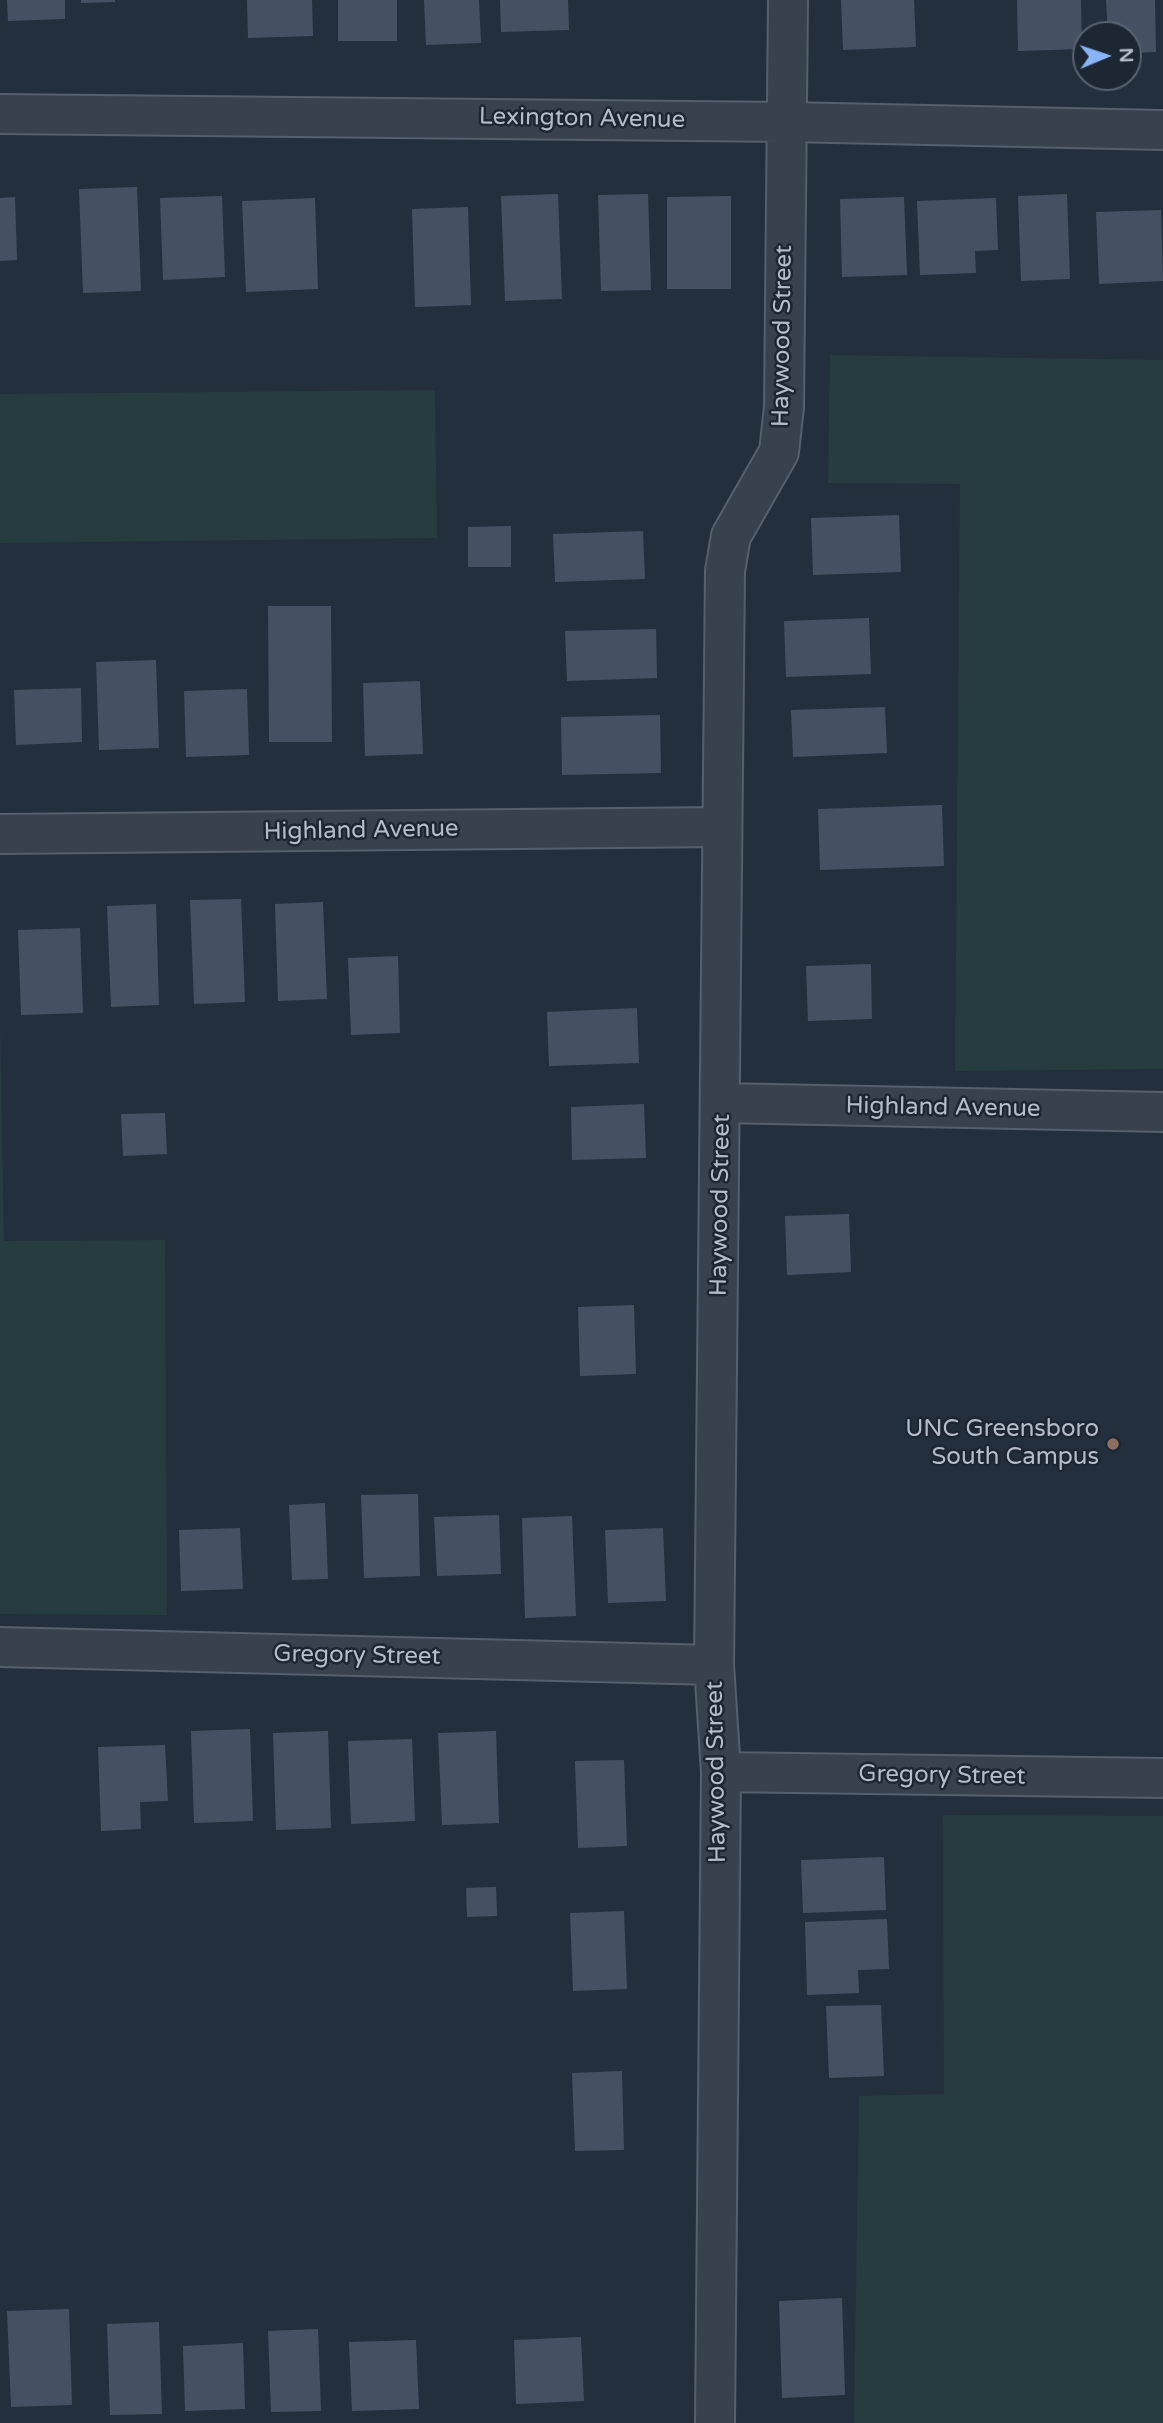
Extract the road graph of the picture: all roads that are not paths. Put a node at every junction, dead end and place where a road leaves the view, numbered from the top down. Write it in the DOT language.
graph roads {
  1 [pos="788,0"];
  2 [pos="0,114"];
  3 [pos="786,122"];
  4 [pos="1163,130"];
  5 [pos="722,827"];
  6 [pos="0,834"];
  7 [pos="722,1103"];
  8 [pos="1163,1112"];
  9 [pos="0,1647"];
  10 [pos="715,1665"];
  11 [pos="721,1772"];
  12 [pos="1163,1778"];
  13 [pos="715,2423"];
  1 -- 3 [label="street, Haywood Street"];
  2 -- 3 [label="street, Lexington Avenue"];
  3 -- 4 [label="street, Lexington Avenue"];
  3 -- 5 [label="street, Haywood Street"];
  5 -- 6 [label="street, Highland Avenue"];
  5 -- 7 [label="street, Haywood Street"];
  7 -- 8 [label="street, Highland Avenue"];
  7 -- 10 [label="street, Haywood Street"];
  9 -- 10 [label="street, Gregory Street"];
  10 -- 11 [label="street, Haywood Street"];
  11 -- 12 [label="street, Gregory Street"];
  11 -- 13 [label="street, Haywood Street"];
}
